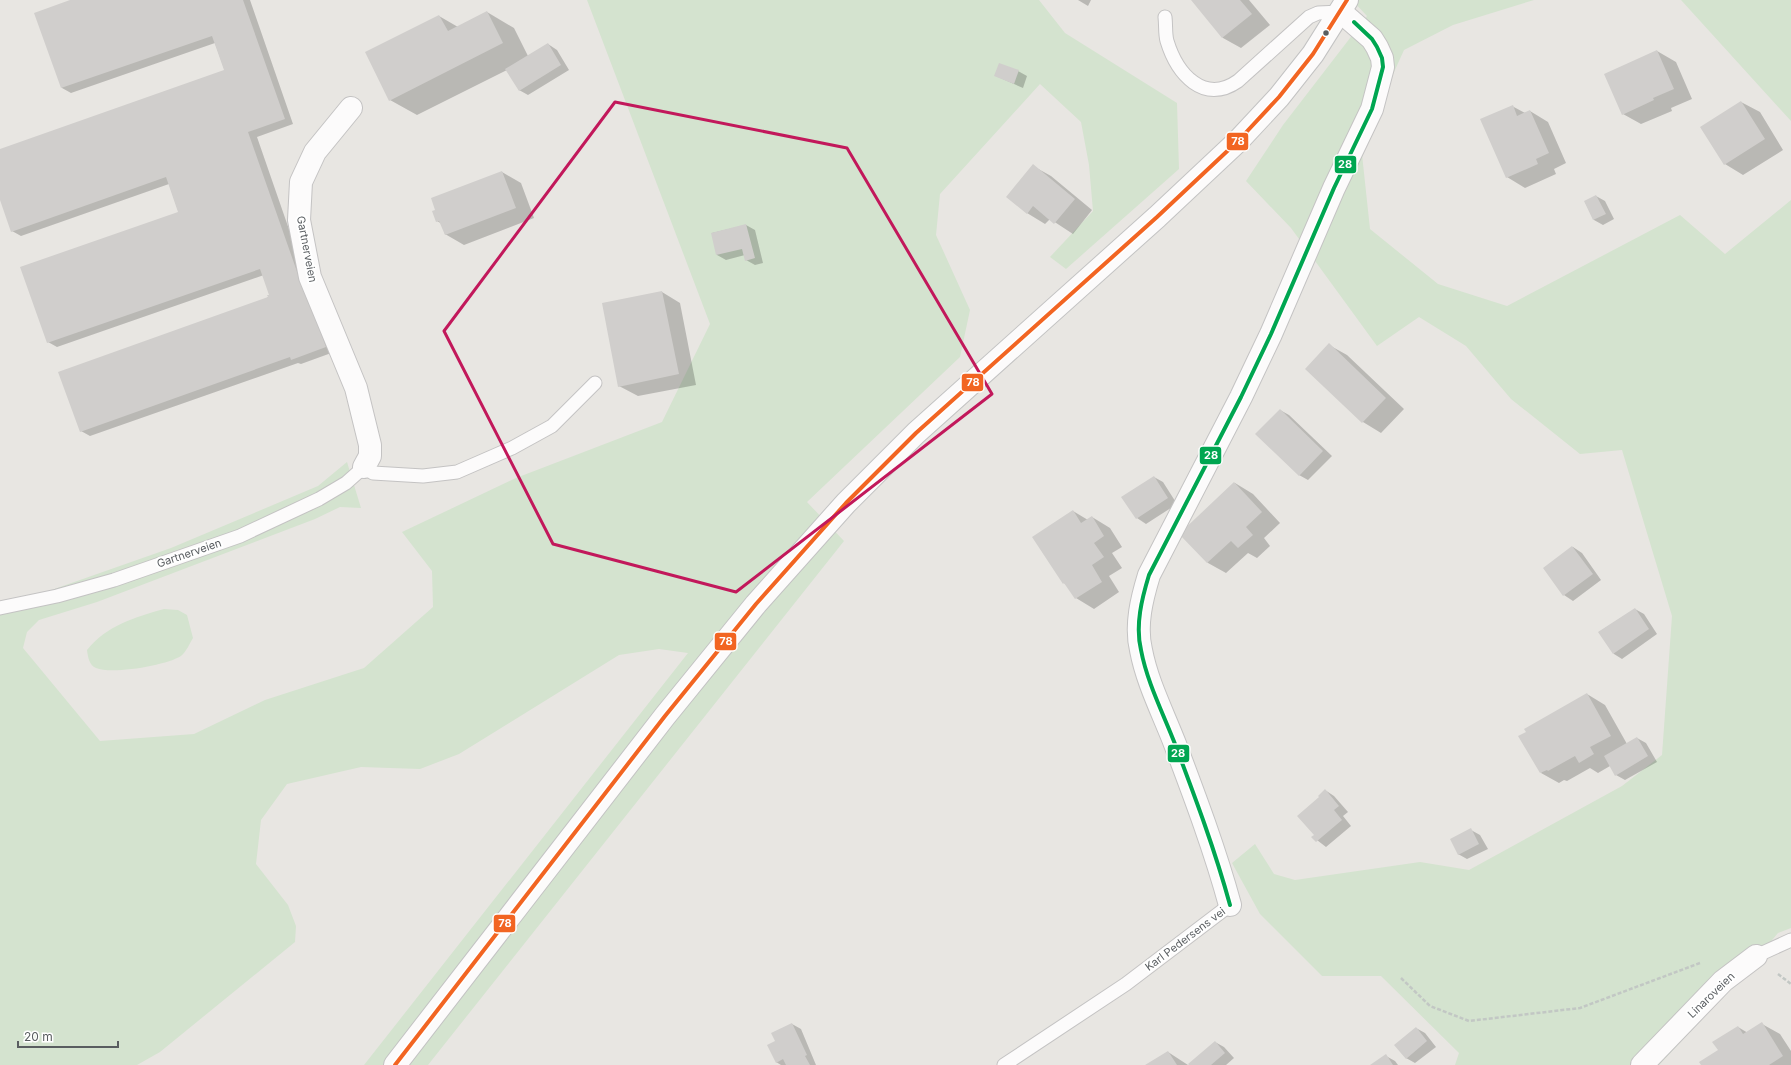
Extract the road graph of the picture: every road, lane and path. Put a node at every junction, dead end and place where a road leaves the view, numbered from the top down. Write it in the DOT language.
graph roads {
  1 [pos="1344,6"];
  2 [pos="1165,17"];
  3 [pos="351,108"];
  4 [pos="595,383"];
  5 [pos="364,467"];
  6 [pos="0,608"];
  7 [pos="1230,905"];
  8 [pos="1791,940"];
  9 [pos="1756,956"];
  10 [pos="1701,963"];
  11 [pos="1401,978"];
  12 [pos="395,1065"];
  13 [pos="1004,1065"];
  14 [pos="1642,1065"];
  1 -- 2 [label="lane"];
  1 -- 7 [label="street, Karl Pedersens vei"];
  1 -- 12 [label="street"];
  3 -- 5 [label="street, Gartnerveien"];
  4 -- 5 [label="lane"];
  5 -- 6 [label="lane, Gartnerveien"];
  7 -- 13 [label="lane, Karl Pedersens vei"];
  8 -- 9 [label="lane, Linaroveien"];
  9 -- 14 [label="street, Linaroveien"];
  10 -- 11 [label="path"];
}
